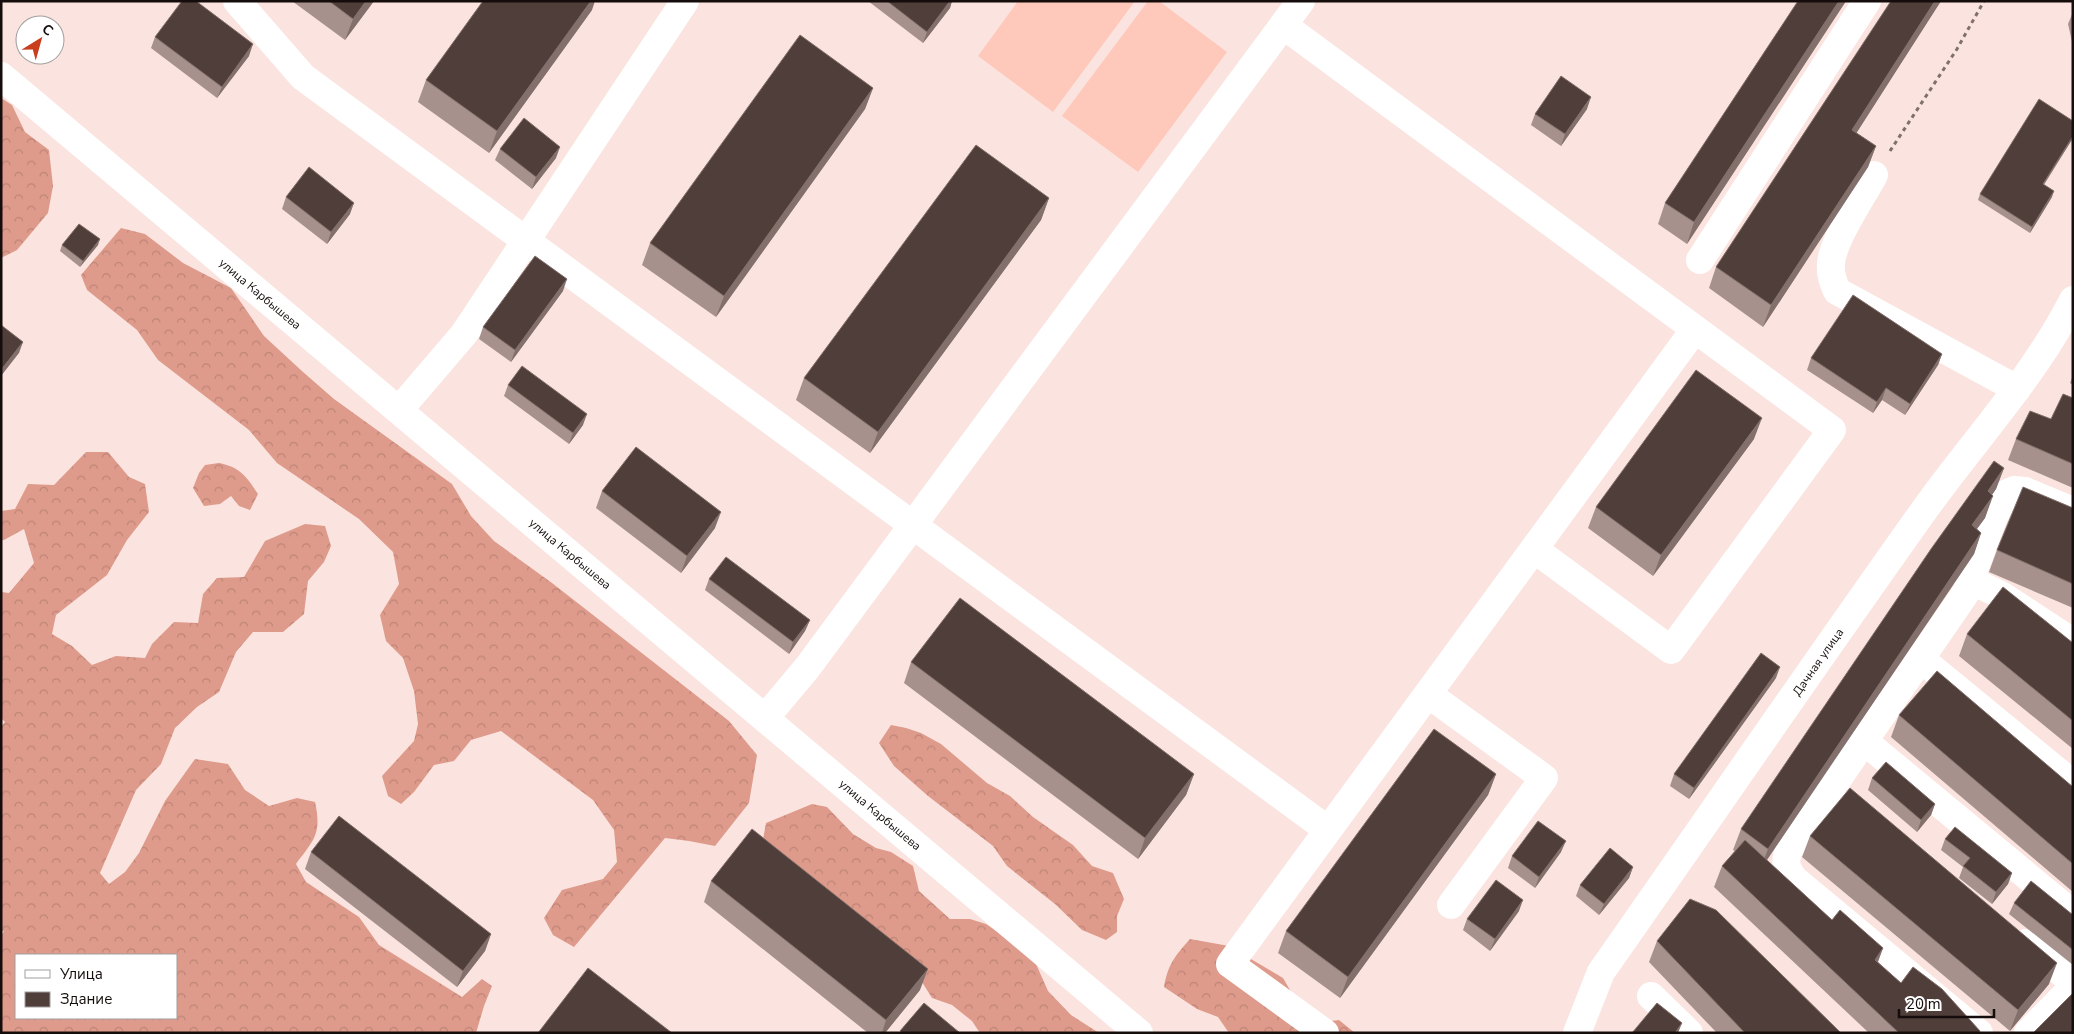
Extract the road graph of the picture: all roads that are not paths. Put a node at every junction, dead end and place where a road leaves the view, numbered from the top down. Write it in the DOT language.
graph roads {
  1 [pos="237,1"];
  2 [pos="685,1"];
  3 [pos="1301,1"];
  4 [pos="1867,1"];
  5 [pos="1283,25"];
  6 [pos="1,76"];
  7 [pos="1874,176"];
  8 [pos="525,242"];
  9 [pos="1700,260"];
  10 [pos="2073,300"];
  11 [pos="1695,329"];
  12 [pos="2017,389"];
  13 [pos="399,410"];
  14 [pos="2073,511"];
  15 [pos="913,525"];
  16 [pos="1534,549"];
  17 [pos="1972,581"];
  18 [pos="2073,642"];
  19 [pos="1922,659"];
  20 [pos="1428,694"];
  21 [pos="764,718"];
  22 [pos="1864,741"];
  23 [pos="2073,784"];
  24 [pos="1328,830"];
  25 [pos="1451,905"];
  26 [pos="2073,914"];
  27 [pos="2003,925"];
  28 [pos="2073,982"];
  29 [pos="2073,987"];
  30 [pos="1651,996"];
  31 [pos="1139,1033"];
  32 [pos="1325,1033"];
  33 [pos="1577,1033"];
  34 [pos="1689,1033"];
  35 [pos="1979,1033"];
  36 [pos="2028,1033"];
  1 -- 8 [label="street"];
  2 -- 8 [label="street"];
  3 -- 5 [label="street"];
  4 -- 9 [label="street"];
  5 -- 11 [label="street"];
  5 -- 15 [label="street"];
  6 -- 13 [label="street, улица Карбышева"];
  7 -- 12 [label="street"];
  8 -- 13 [label="street"];
  8 -- 15 [label="street"];
  10 -- 12 [label="street, Дачная улица"];
  11 -- 16 [label="street"];
  11 -- 16 [label="street"];
  12 -- 33 [label="street, Дачная улица"];
  13 -- 21 [label="street, улица Карбышева"];
  14 -- 17 [label="street"];
  15 -- 21 [label="street"];
  15 -- 24 [label="street"];
  16 -- 20 [label="street"];
  17 -- 18 [label="street"];
  17 -- 19 [label="street"];
  19 -- 22 [label="street"];
  19 -- 23 [label="street"];
  20 -- 24 [label="street"];
  20 -- 25 [label="street"];
  21 -- 31 [label="street, улица Карбышева"];
  22 -- 26 [label="street"];
  22 -- 35 [label="street"];
  24 -- 32 [label="street"];
  27 -- 28 [label="street"];
  29 -- 36 [label="street"];
  30 -- 34 [label="street"];
}
